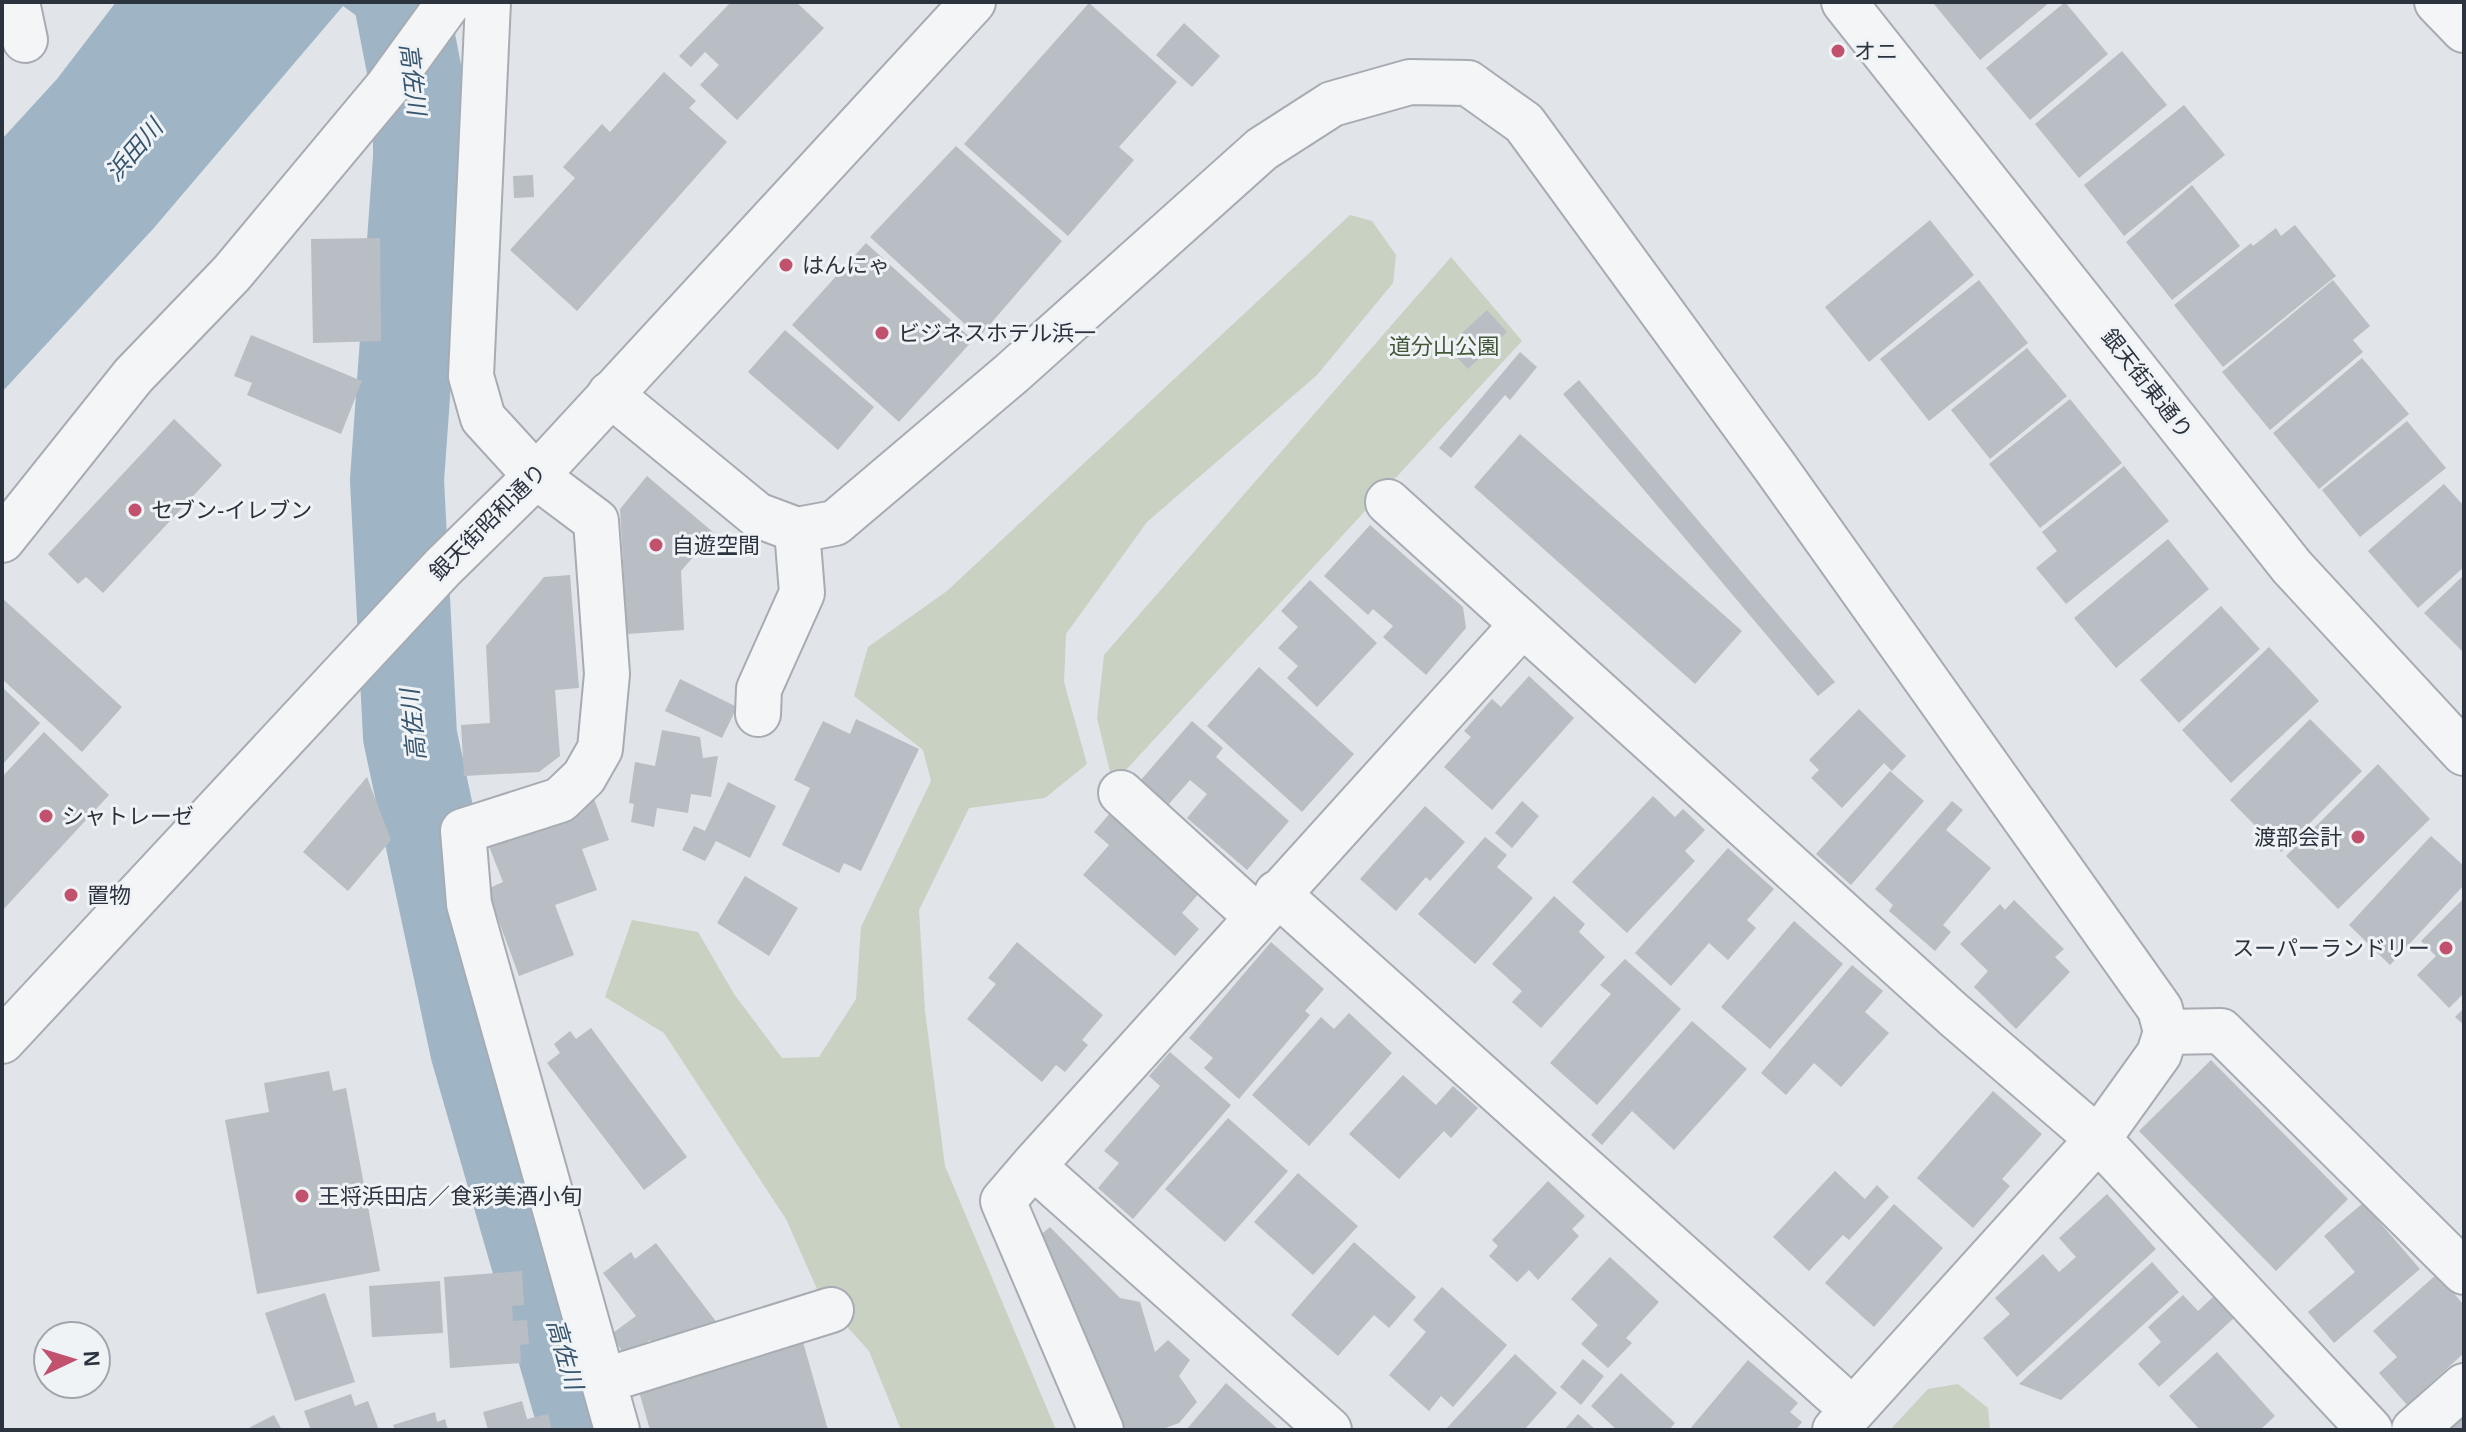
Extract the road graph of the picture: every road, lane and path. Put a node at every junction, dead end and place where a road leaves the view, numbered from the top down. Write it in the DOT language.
graph roads {
  1 [pos="449,2"];
  2 [pos="488,2"];
  3 [pos="973,2"];
  4 [pos="1844,2"];
  5 [pos="2437,2"];
  6 [pos="2464,30"];
  7 [pos="610,394"];
  8 [pos="536,476"];
  9 [pos="1388,502"];
  10 [pos="797,530"];
  11 [pos="2,540"];
  12 [pos="1522,625"];
  13 [pos="758,714"];
  14 [pos="2464,753"];
  15 [pos="1121,793"];
  16 [pos="1267,904"];
  17 [pos="2166,1032"];
  18 [pos="2,1041"];
  19 [pos="2098,1139"];
  20 [pos="1033,1166"];
  21 [pos="2464,1272"];
  22 [pos="831,1310"];
  23 [pos="603,1381"];
  24 [pos="2464,1386"];
  25 [pos="1844,1420"];
  26 [pos="617,1430"];
  27 [pos="1101,1430"];
  28 [pos="1329,1430"];
  29 [pos="2370,1430"];
  30 [pos="2414,1430"];
  1 -- 11 [label="street"];
  2 -- 8 [label="street"];
  3 -- 7 [label="street, 銀天街昭和通り"];
  4 -- 14 [label="street, 銀天街東通り"];
  5 -- 6 [label="street"];
  7 -- 8 [label="street, 銀天街昭和通り"];
  7 -- 10 [label="street"];
  8 -- 18 [label="street, 銀天街昭和通り"];
  8 -- 23 [label="street"];
  9 -- 12 [label="street"];
  10 -- 13 [label="street"];
  10 -- 17 [label="street"];
  12 -- 16 [label="street"];
  12 -- 19 [label="street"];
  15 -- 16 [label="street"];
  16 -- 20 [label="street"];
  16 -- 25 [label="street"];
  17 -- 19 [label="street"];
  17 -- 21 [label="street"];
  19 -- 25 [label="street"];
  19 -- 29 [label="street"];
  20 -- 27 [label="street"];
  20 -- 28 [label="street"];
  22 -- 23 [label="street"];
  23 -- 26 [label="street"];
  24 -- 30 [label="street"];
}
